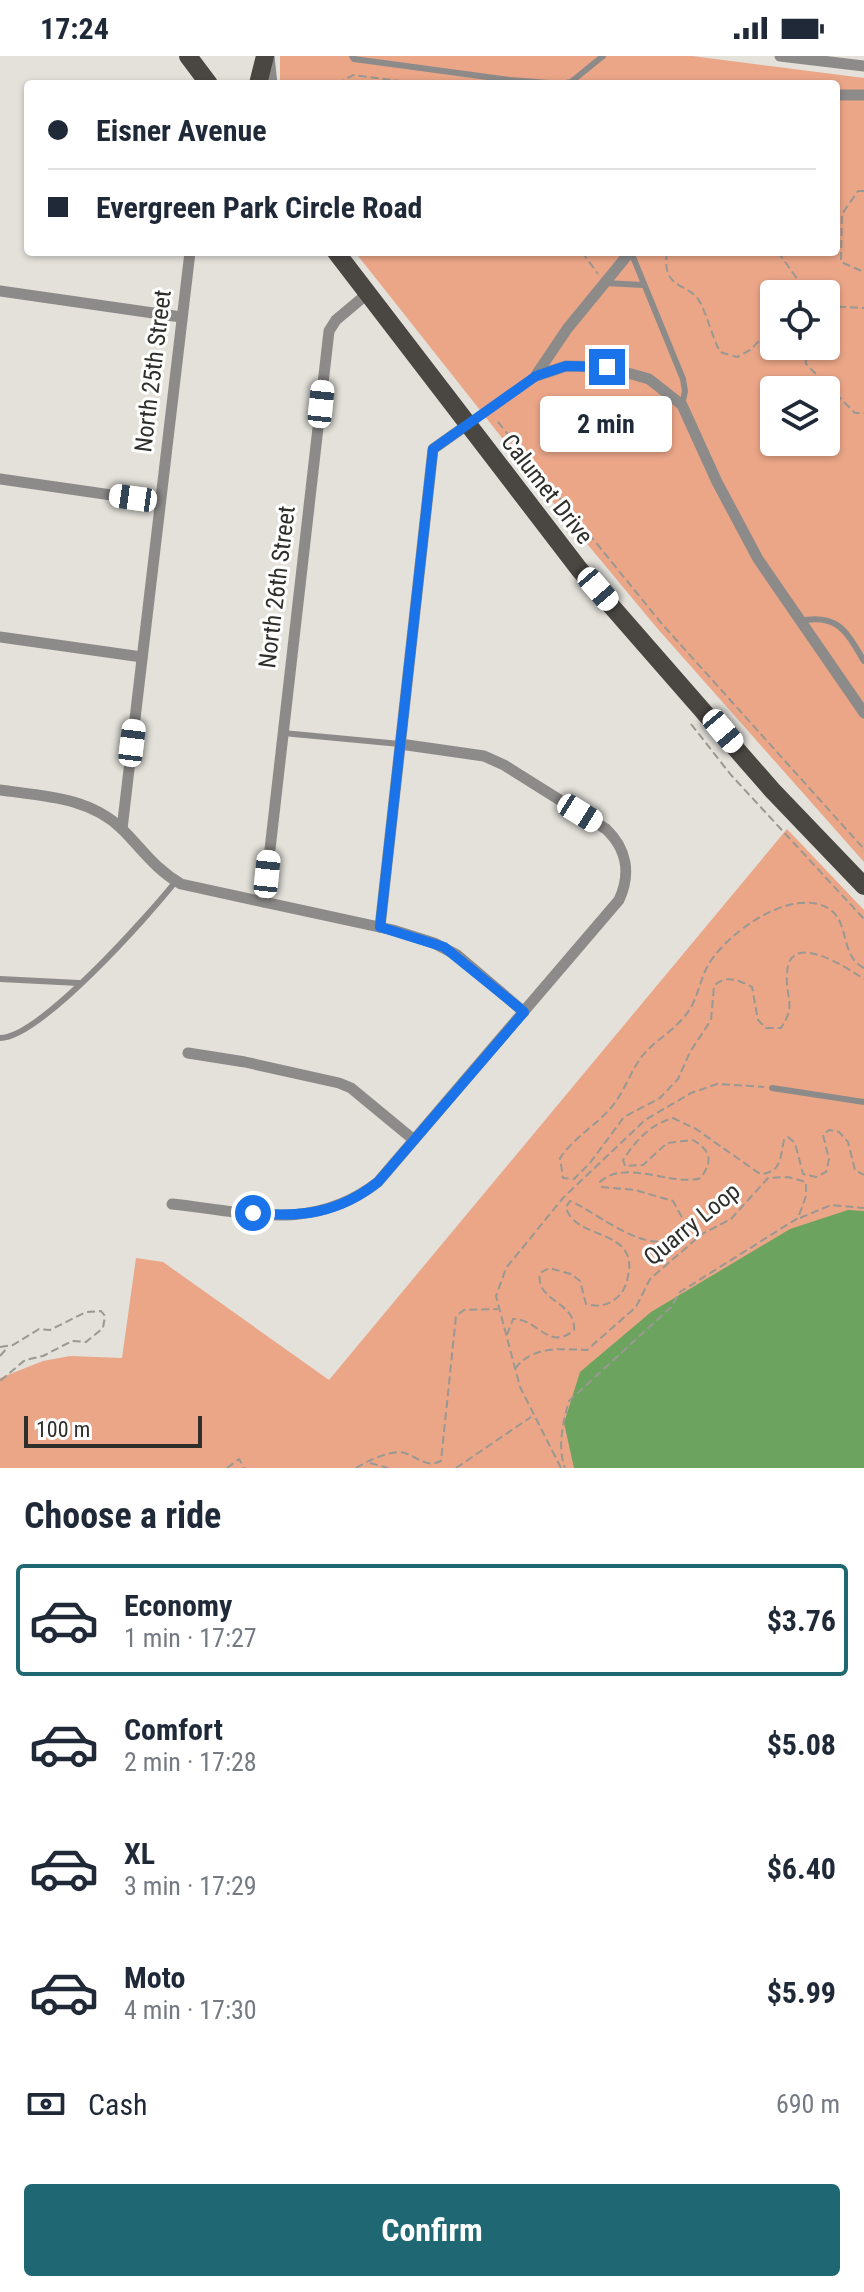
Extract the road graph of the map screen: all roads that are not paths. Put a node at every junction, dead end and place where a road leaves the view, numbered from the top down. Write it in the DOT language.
graph roads {
  1 [pos="188,56"];
  2 [pos="267,56"];
  3 [pos="352,56"];
  4 [pos="603,56"];
  5 [pos="780,56"];
  6 [pos="814,58"];
  7 [pos="864,66"];
  8 [pos="206,80"];
  9 [pos="259,80"];
  10 [pos="271,80"];
  11 [pos="520,80"];
  12 [pos="573,80"];
  13 [pos="840,95"];
  14 [pos="864,95"];
  15 [pos="189,256"];
  16 [pos="339,256"];
  17 [pos="627,256"];
  18 [pos="632,256"];
  19 [pos="605,283"];
  20 [pos="643,285"];
  21 [pos="0,291"];
  22 [pos="367,294"];
  23 [pos="181,317"];
  24 [pos="536,376"];
  25 [pos="682,405"];
  26 [pos="467,425"];
  27 [pos="0,479"];
  28 [pos="160,502"];
  29 [pos="799,621"];
  30 [pos="0,637"];
  31 [pos="142,657"];
  32 [pos="864,661"];
  33 [pos="864,713"];
  34 [pos="283,733"];
  35 [pos="400,744"];
  36 [pos="0,790"];
  37 [pos="122,829"];
  38 [pos="176,881"];
  39 [pos="864,886"];
  40 [pos="264,902"];
  41 [pos="380,927"];
  42 [pos="0,979"];
  43 [pos="79,983"];
  44 [pos="524,1012"];
  45 [pos="0,1038"];
  46 [pos="188,1053"];
  47 [pos="772,1088"];
  48 [pos="864,1102"];
  49 [pos="414,1140"];
  50 [pos="172,1204"];
  1 -- 8 [label="main road"];
  2 -- 9 [label="main road"];
  2 -- 10 [label="street"];
  3 -- 11 [label="lane"];
  4 -- 12 [label="lane"];
  5 -- 6 [label="street"];
  6 -- 7 [label="street"];
  13 -- 14 [label="street"];
  15 -- 23 [label="street, North 25th Street"];
  16 -- 22 [label="main road, Calumet Drive"];
  17 -- 19 [label="street"];
  18 -- 20 [label="lane"];
  19 -- 20 [label="lane"];
  19 -- 24 [label="street"];
  20 -- 25 [label="lane"];
  21 -- 23 [label="street"];
  22 -- 26 [label="main road, Calumet Drive"];
  22 -- 34 [label="street, North 26th Street"];
  23 -- 28 [label="street, North 25th Street"];
  24 -- 25 [label="street"];
  24 -- 26 [label="lane"];
  25 -- 29 [label="street"];
  26 -- 35 [label="street"];
  26 -- 39 [label="main road, Calumet Drive"];
  27 -- 28 [label="street"];
  28 -- 31 [label="street, North 25th Street"];
  29 -- 32 [label="lane"];
  29 -- 33 [label="street"];
  30 -- 31 [label="street"];
  31 -- 37 [label="street, North 25th Street"];
  34 -- 35 [label="lane"];
  34 -- 40 [label="street, North 26th Street"];
  35 -- 41 [label="street"];
  35 -- 44 [label="street"];
  36 -- 37 [label="street"];
  37 -- 38 [label="street"];
  38 -- 40 [label="street"];
  38 -- 43 [label="lane"];
  40 -- 41 [label="street"];
  41 -- 44 [label="street"];
  42 -- 43 [label="lane"];
  43 -- 45 [label="lane"];
  44 -- 49 [label="street"];
  46 -- 49 [label="street"];
  47 -- 48 [label="lane"];
  49 -- 50 [label="street"];
}
